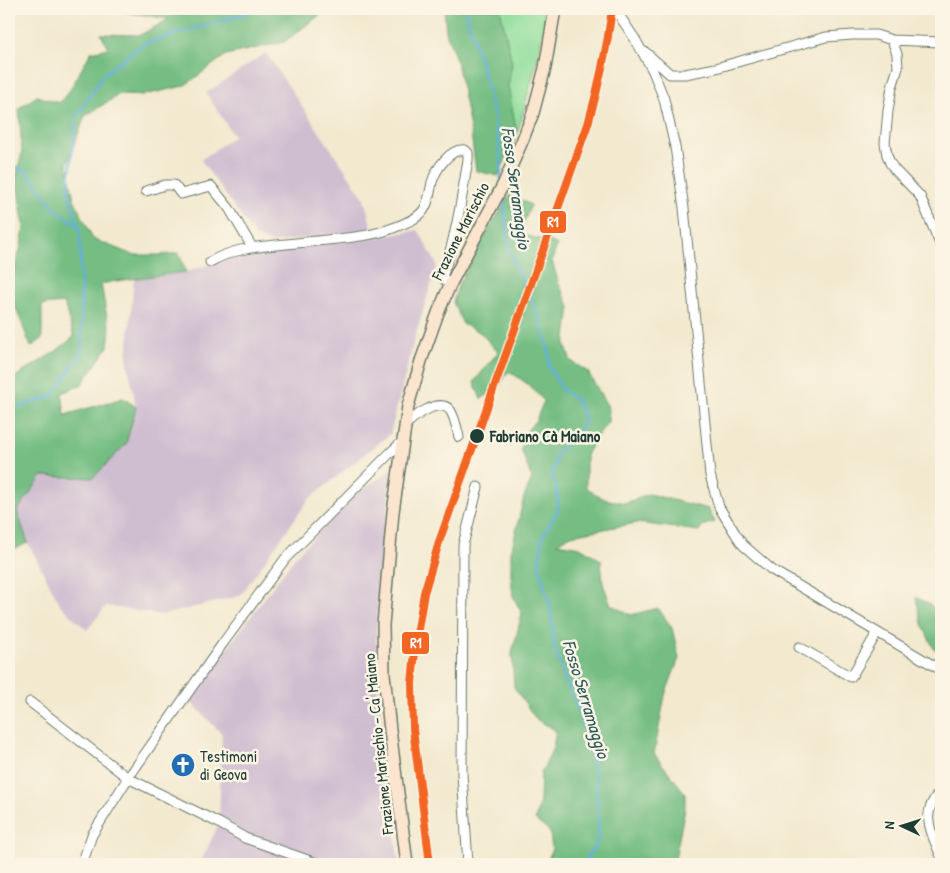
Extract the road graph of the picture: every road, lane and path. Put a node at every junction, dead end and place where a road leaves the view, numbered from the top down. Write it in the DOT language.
graph roads {
  1 [pos="555,9"];
  2 [pos="615,9"];
  3 [pos="892,40"];
  4 [pos="941,42"];
  5 [pos="640,47"];
  6 [pos="146,191"];
  7 [pos="941,246"];
  8 [pos="252,247"];
  9 [pos="210,262"];
  10 [pos="450,284"];
  11 [pos="405,425"];
  12 [pos="459,437"];
  13 [pos="403,441"];
  14 [pos="478,487"];
  15 [pos="877,633"];
  16 [pos="799,647"];
  17 [pos="941,670"];
  18 [pos="30,702"];
  19 [pos="128,778"];
  20 [pos="941,791"];
  21 [pos="941,856"];
  22 [pos="82,864"];
  23 [pos="319,864"];
  24 [pos="407,864"];
  25 [pos="468,864"];
  1 -- 10 [label="main road, Frazione Marischio"];
  2 -- 5 [label="street"];
  3 -- 4 [label="street"];
  3 -- 5 [label="street"];
  3 -- 7 [label="street"];
  5 -- 15 [label="street"];
  6 -- 8 [label="street"];
  8 -- 9 [label="street"];
  8 -- 10 [label="street"];
  10 -- 11 [label="main road, Frazione Marischio"];
  11 -- 12 [label="street"];
  11 -- 13 [label="main road, Frazione Marischio"];
  13 -- 19 [label="street"];
  13 -- 24 [label="main road, Frazione Marischio - Ca' Maiano"];
  14 -- 25 [label="street"];
  15 -- 16 [label="street"];
  15 -- 17 [label="street"];
  18 -- 19 [label="street"];
  19 -- 22 [label="street"];
  19 -- 23 [label="street"];
  20 -- 21 [label="street"];
}
